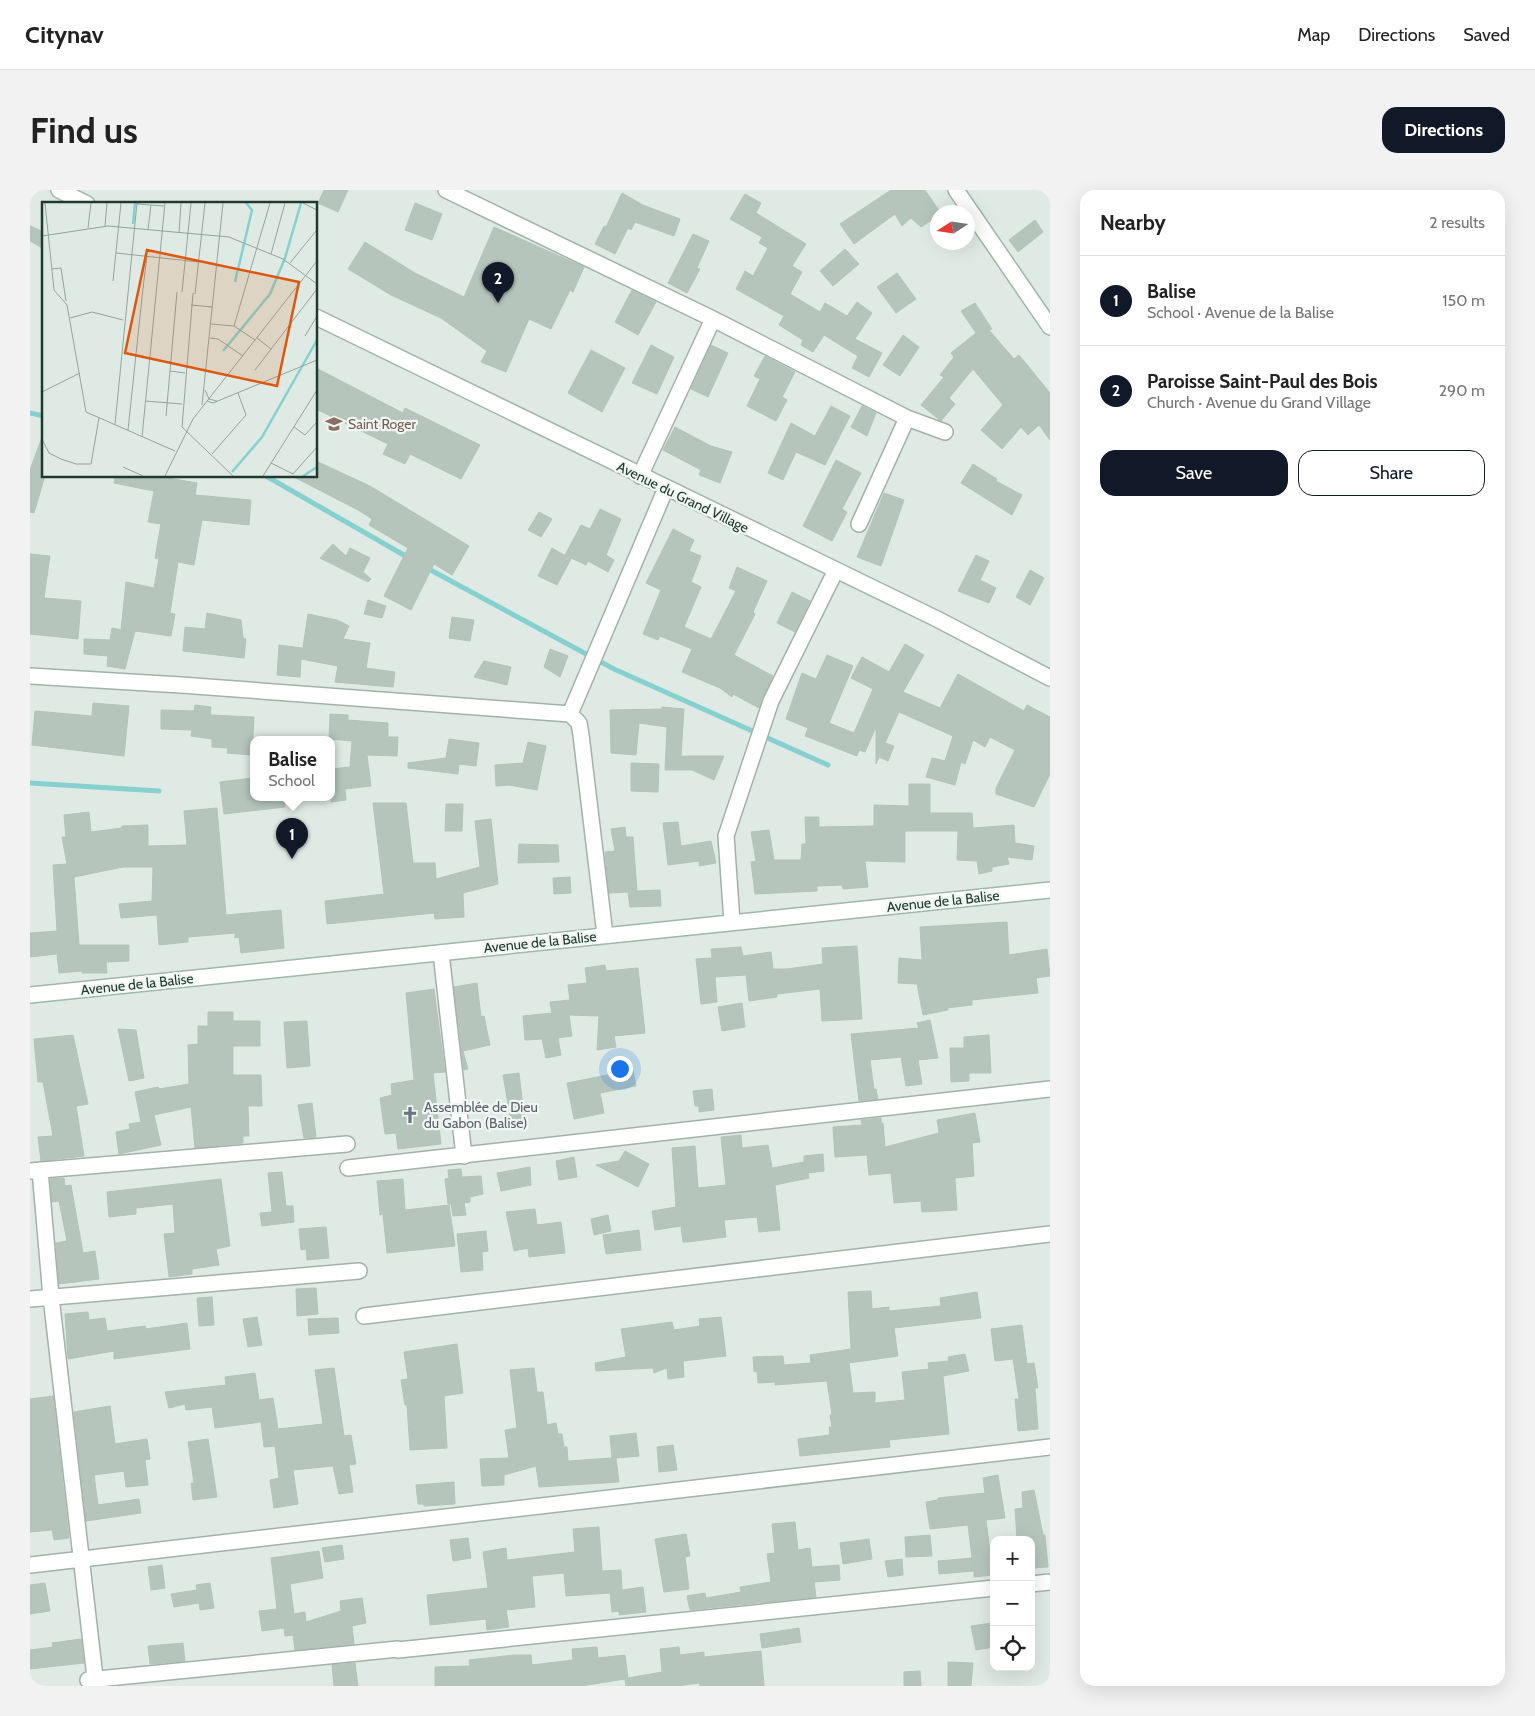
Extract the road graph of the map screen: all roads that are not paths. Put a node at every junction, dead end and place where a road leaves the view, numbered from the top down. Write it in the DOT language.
graph roads {
  1 [pos="59,190"];
  2 [pos="446,190"];
  3 [pos="956,190"];
  4 [pos="83,202"];
  5 [pos="318,318"];
  6 [pos="713,319"];
  7 [pos="1050,327"];
  8 [pos="907,418"];
  9 [pos="944,432"];
  10 [pos="640,476"];
  11 [pos="666,488"];
  12 [pos="859,524"];
  13 [pos="836,570"];
  14 [pos="30,676"];
  15 [pos="1050,678"];
  16 [pos="570,714"];
  17 [pos="1050,890"];
  18 [pos="732,922"];
  19 [pos="605,935"];
  20 [pos="441,953"];
  21 [pos="30,995"];
  22 [pos="1050,1089"];
  23 [pos="347,1144"];
  24 [pos="464,1156"];
  25 [pos="348,1168"];
  26 [pos="35,1171"];
  27 [pos="1050,1234"];
  28 [pos="360,1271"];
  29 [pos="51,1296"];
  30 [pos="30,1299"];
  31 [pos="364,1316"];
  32 [pos="1050,1447"];
  33 [pos="83,1561"];
  34 [pos="30,1565"];
  35 [pos="1050,1582"];
  36 [pos="1035,1584"];
  37 [pos="990,1588"];
  38 [pos="93,1681"];
  1 -- 4 [label="street"];
  2 -- 6 [label="street"];
  3 -- 7 [label="street"];
  5 -- 10 [label="street, Avenue du Grand Village"];
  6 -- 8 [label="street"];
  6 -- 10 [label="street"];
  8 -- 9 [label="street"];
  8 -- 12 [label="street"];
  10 -- 11 [label="street, Avenue du Grand Village"];
  11 -- 13 [label="street, Avenue du Grand Village"];
  11 -- 16 [label="street"];
  13 -- 15 [label="street, Avenue du Grand Village"];
  13 -- 18 [label="street"];
  14 -- 16 [label="street"];
  16 -- 19 [label="street"];
  17 -- 18 [label="street, Avenue de la Balise"];
  18 -- 19 [label="street, Avenue de la Balise"];
  19 -- 20 [label="street, Avenue de la Balise"];
  20 -- 21 [label="street, Avenue de la Balise"];
  20 -- 24 [label="street"];
  22 -- 24 [label="street"];
  23 -- 26 [label="street"];
  24 -- 25 [label="street"];
  26 -- 29 [label="street"];
  27 -- 31 [label="street"];
  28 -- 29 [label="street"];
  29 -- 30 [label="street"];
  29 -- 33 [label="street"];
  32 -- 33 [label="street"];
  33 -- 34 [label="street"];
  33 -- 38 [label="street"];
  35 -- 36 [label="street"];
  37 -- 38 [label="street"];
}
